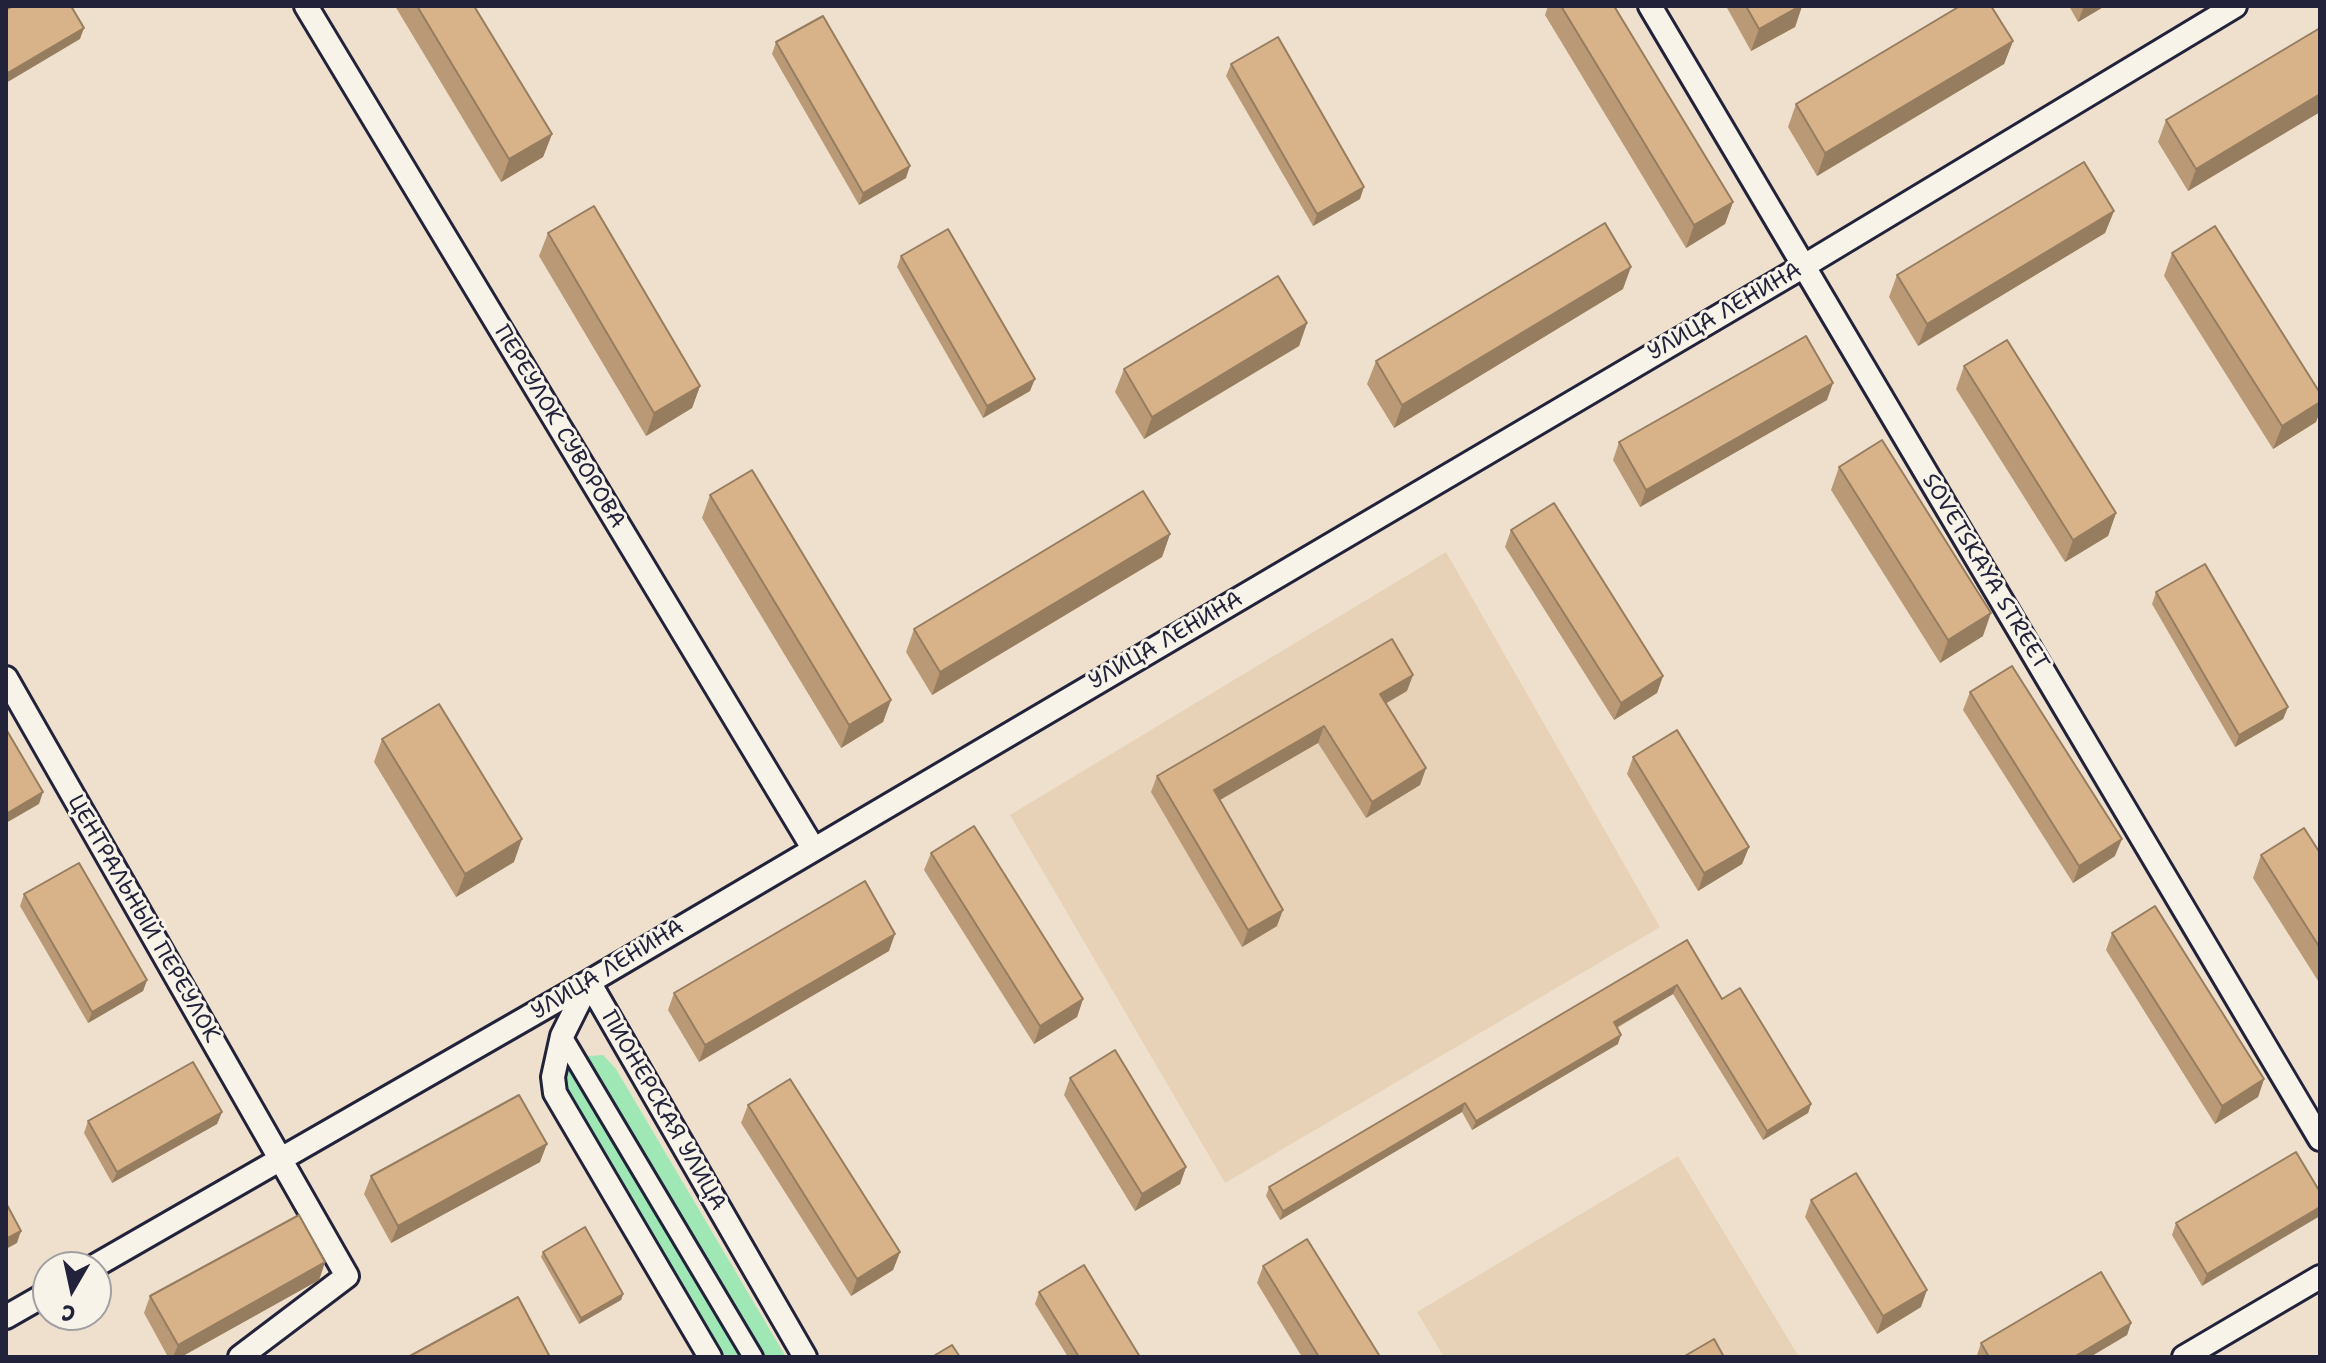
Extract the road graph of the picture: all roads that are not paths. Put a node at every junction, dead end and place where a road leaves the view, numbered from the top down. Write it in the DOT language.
graph roads {
  1 [pos="306,6"];
  2 [pos="1650,6"];
  3 [pos="2235,6"];
  4 [pos="1804,266"];
  5 [pos="6,678"];
  6 [pos="813,848"];
  7 [pos="589,982"];
  8 [pos="562,1036"];
  9 [pos="2320,1139"];
  10 [pos="280,1160"];
  11 [pos="112,1256"];
  12 [pos="2320,1277"];
  13 [pos="32,1302"];
  14 [pos="6,1317"];
  15 [pos="240,1357"];
  16 [pos="710,1357"];
  17 [pos="753,1357"];
  18 [pos="805,1357"];
  19 [pos="2184,1357"];
  1 -- 6 [label="street, ПЕРЕУЛОК СУВОРОВА"];
  2 -- 4 [label="street, SOVETSKAYA STREET"];
  3 -- 4 [label="street, УЛИЦА ЛЕНИНА"];
  4 -- 6 [label="street, УЛИЦА ЛЕНИНА"];
  4 -- 9 [label="street, SOVETSKAYA STREET"];
  5 -- 10 [label="street, ЦЕНТРАЛЬНЫЙ ПЕРЕУЛОК"];
  6 -- 7 [label="street, УЛИЦА ЛЕНИНА"];
  7 -- 8 [label="street, ПИОНЕРСКАЯ УЛИЦА"];
  7 -- 10 [label="street, УЛИЦА ЛЕНИНА"];
  7 -- 18 [label="street, ПИОНЕРСКАЯ УЛИЦА"];
  8 -- 16 [label="street, ПИОНЕРСКАЯ УЛИЦА"];
  8 -- 17 [label="street"];
  10 -- 11 [label="street, УЛИЦА ЛЕНИНА"];
  10 -- 15 [label="street, ЦЕНТРАЛЬНЫЙ ПЕРЕУЛОК"];
  12 -- 19 [label="street"];
  13 -- 14 [label="street"];
}
